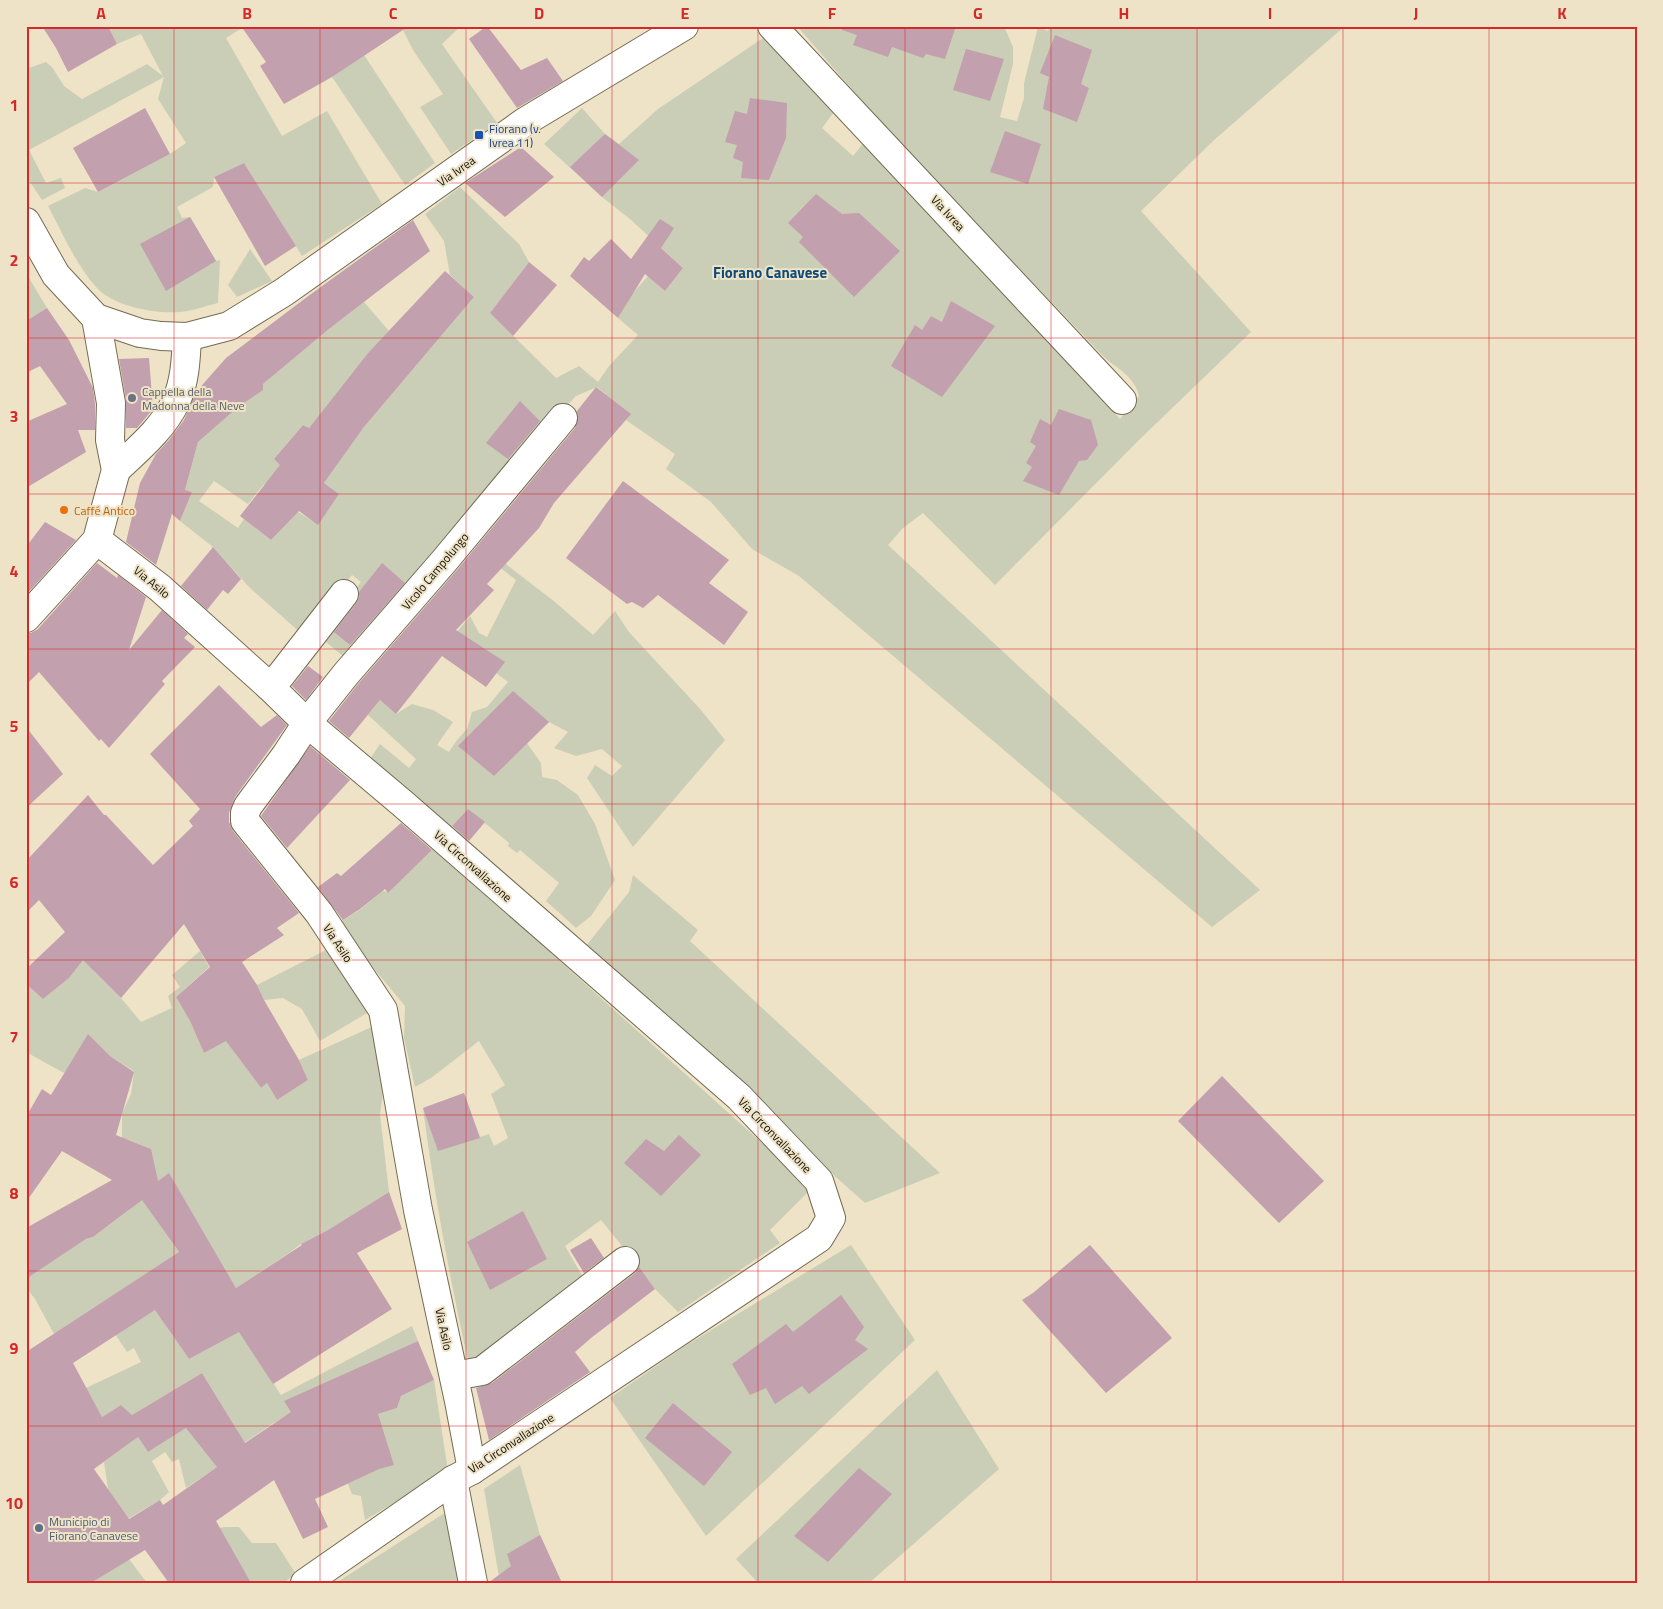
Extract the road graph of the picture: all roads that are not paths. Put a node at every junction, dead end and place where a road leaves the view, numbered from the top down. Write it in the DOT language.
graph roads {
  1 [pos="684,26"];
  2 [pos="772,26"];
  3 [pos="26,222"];
  4 [pos="96,318"];
  5 [pos="187,337"];
  6 [pos="1122,400"];
  7 [pos="563,418"];
  8 [pos="116,470"];
  9 [pos="97,540"];
  10 [pos="344,594"];
  11 [pos="26,618"];
  12 [pos="270,687"];
  13 [pos="307,723"];
  14 [pos="625,1261"];
  15 [pos="454,1376"];
  16 [pos="463,1475"];
  17 [pos="305,1583"];
  18 [pos="474,1583"];
  1 -- 5 [label="street, Via Ivrea"];
  2 -- 6 [label="street, Via Ivrea"];
  3 -- 4 [label="street"];
  4 -- 5 [label="street, Via Ivrea"];
  4 -- 8 [label="street"];
  5 -- 8 [label="street"];
  7 -- 13 [label="street, Vicolo Campolungo"];
  8 -- 9 [label="street"];
  9 -- 11 [label="street"];
  9 -- 12 [label="street, Via Asilo"];
  10 -- 12 [label="street"];
  12 -- 13 [label="street, Via Asilo"];
  13 -- 15 [label="street, Via Asilo"];
  13 -- 16 [label="street, Via Circonvallazione"];
  14 -- 15 [label="street"];
  15 -- 16 [label="street, Via Asilo"];
  16 -- 17 [label="street, Via Circonvallazione"];
  16 -- 18 [label="street, Via Asilo"];
}
